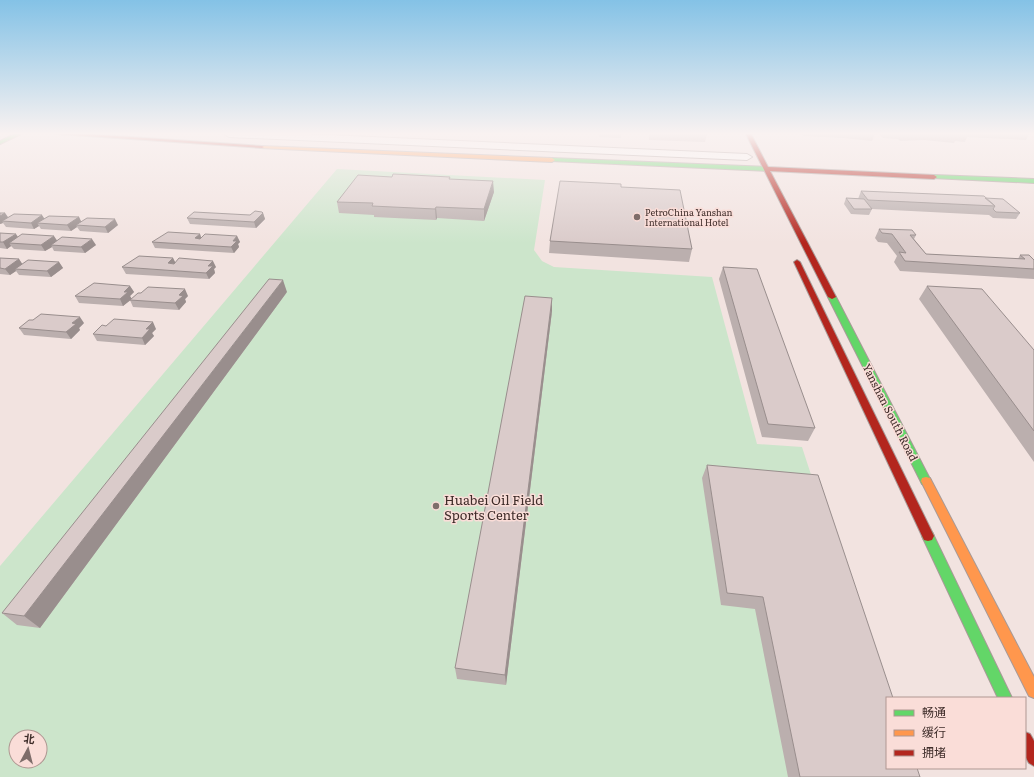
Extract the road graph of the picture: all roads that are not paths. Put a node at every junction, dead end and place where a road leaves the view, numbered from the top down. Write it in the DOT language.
graph roads {
  1 [pos="766,170"];
  2 [pos="827,170"];
  3 [pos="874,170"];
  4 [pos="1034,175"];
  5 [pos="1034,181"];
  6 [pos="792,252"];
  7 [pos="1034,690"];
  8 [pos="1005,697"];
  9 [pos="1026,741"];
  10 [pos="1034,758"];
  1 -- 7 [label="main road, Yanshan South Road"];
  2 -- 5 [label="main road"];
  3 -- 4 [label="main road"];
  6 -- 8 [label="main road, Yanshan South Road"];
  9 -- 10 [label="main road"];
}
